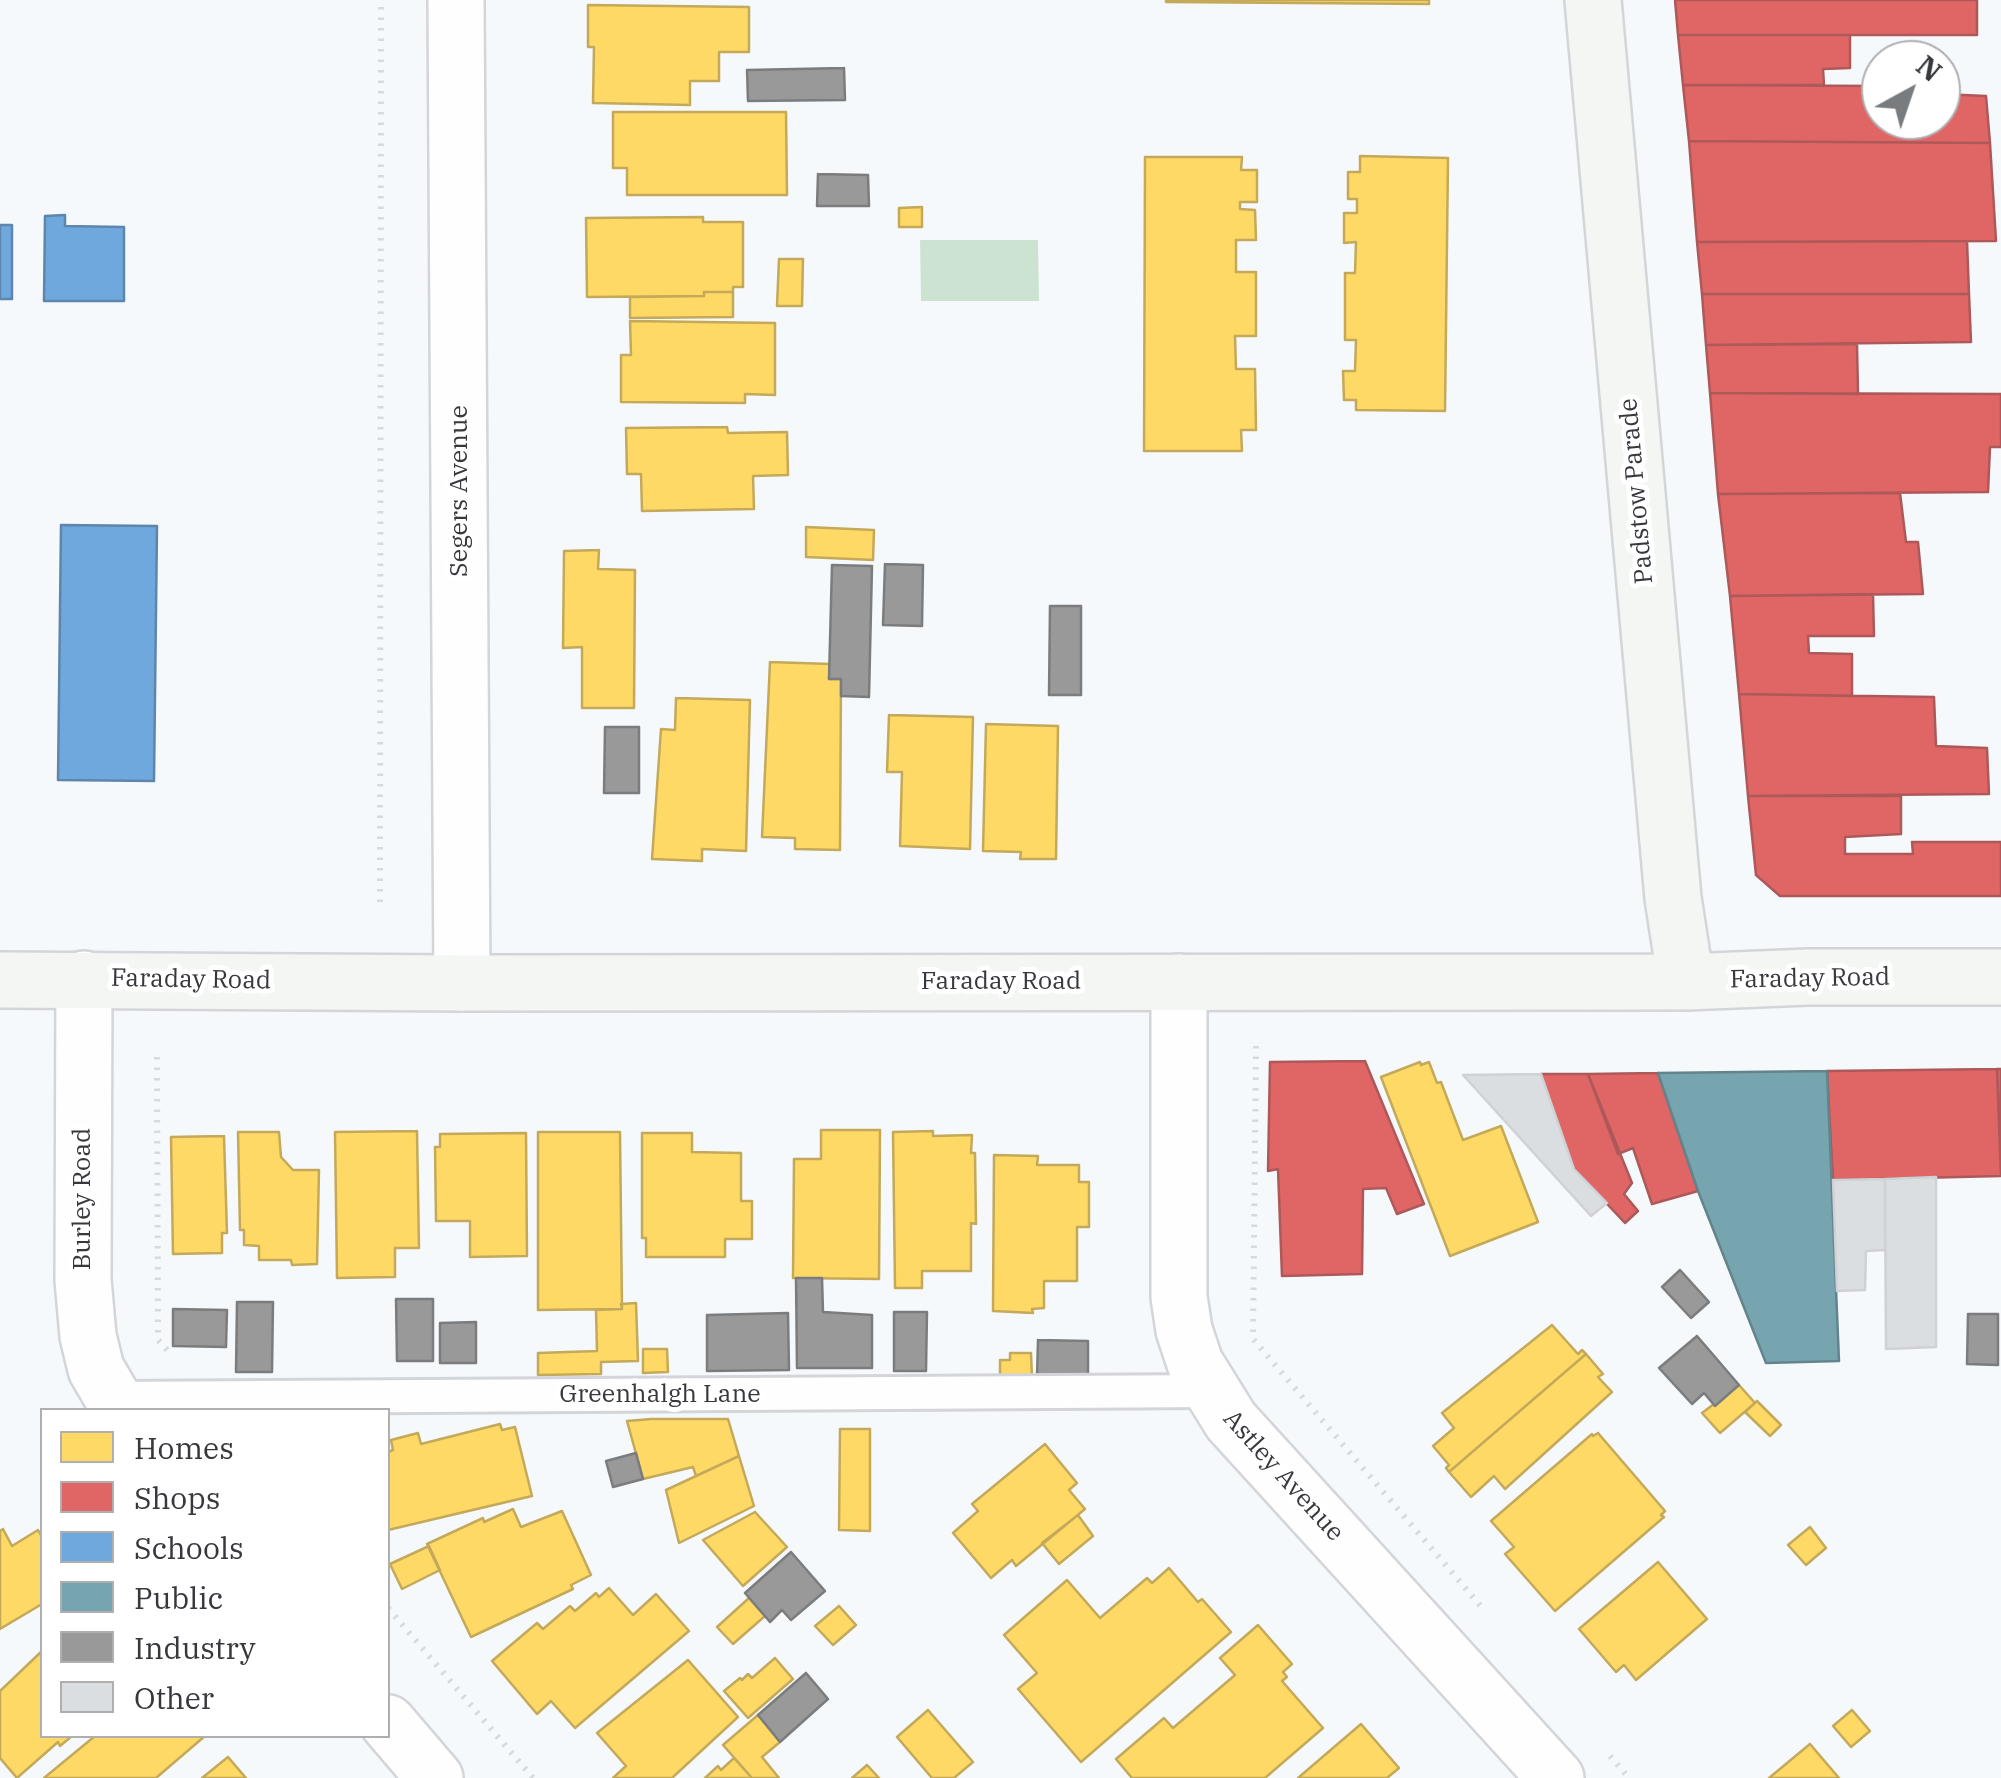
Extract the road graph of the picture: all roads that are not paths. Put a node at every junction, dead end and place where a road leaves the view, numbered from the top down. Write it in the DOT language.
graph roads {
  1 [pos="456,0"];
  2 [pos="1593,0"];
  3 [pos="2001,977"];
  4 [pos="84,979"];
  5 [pos="0,980"];
  6 [pos="1179,982"];
  7 [pos="1686,982"];
  8 [pos="462,983"];
  9 [pos="1210,1391"];
  10 [pos="116,1404"];
  11 [pos="390,1725"];
  12 [pos="435,1778"];
  13 [pos="1556,1778"];
  1 -- 8 [label="street, Segers Avenue"];
  2 -- 7 [label="main road, Padstow Parade"];
  3 -- 7 [label="main road, Faraday Road"];
  4 -- 5 [label="main road, Faraday Road"];
  4 -- 8 [label="main road, Faraday Road"];
  4 -- 10 [label="street, Burley Road"];
  6 -- 7 [label="main road, Faraday Road"];
  6 -- 8 [label="main road, Faraday Road"];
  6 -- 9 [label="street, Astley Avenue"];
  9 -- 10 [label="lane, Greenhalgh Lane"];
  9 -- 13 [label="street, Astley Avenue"];
  11 -- 12 [label="street"];
}
